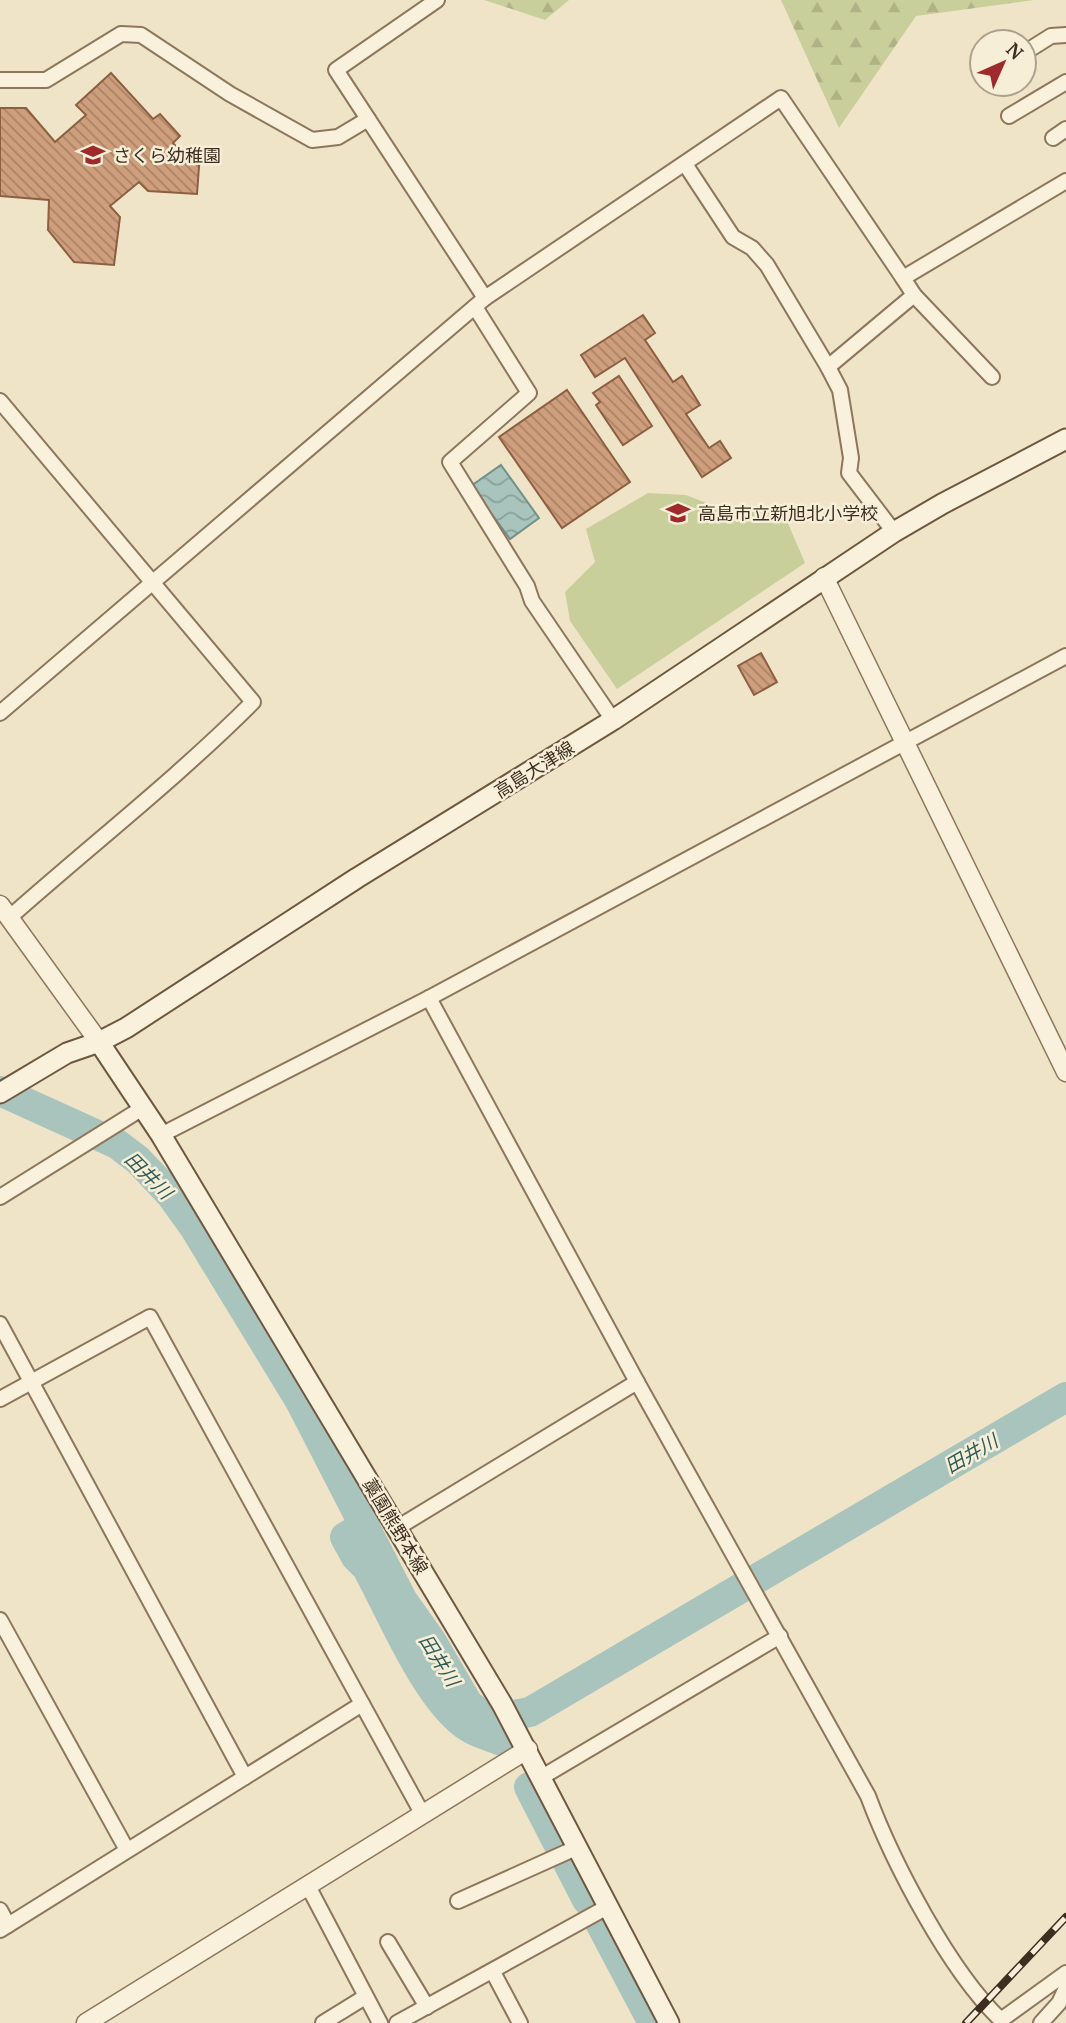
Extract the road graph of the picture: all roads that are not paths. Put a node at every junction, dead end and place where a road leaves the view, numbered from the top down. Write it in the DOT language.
graph roads {
  1 [pos="437,0"];
  2 [pos="1066,35"];
  3 [pos="1038,44"];
  4 [pos="0,80"];
  5 [pos="1066,82"];
  6 [pos="1009,116"];
  7 [pos="368,119"];
  8 [pos="685,164"];
  9 [pos="1066,181"];
  10 [pos="903,278"];
  11 [pos="914,295"];
  12 [pos="480,303"];
  13 [pos="828,367"];
  14 [pos="992,377"];
  15 [pos="0,401"];
  16 [pos="1066,439"];
  17 [pos="894,532"];
  18 [pos="824,576"];
  19 [pos="152,582"];
  20 [pos="1066,656"];
  21 [pos="0,713"];
  22 [pos="613,720"];
  23 [pos="907,743"];
  24 [pos="5,911"];
  25 [pos="429,998"];
  26 [pos="99,1042"];
  27 [pos="1066,1072"];
  28 [pos="6,1090"];
  29 [pos="141,1109"];
  30 [pos="161,1135"];
  31 [pos="0,1197"];
  32 [pos="0,1324"];
  33 [pos="32,1381"];
  34 [pos="637,1382"];
  35 [pos="0,1399"];
  36 [pos="397,1528"];
  37 [pos="0,1620"];
  38 [pos="780,1636"];
  39 [pos="362,1704"];
  40 [pos="523,1740"];
  41 [pos="245,1777"];
  42 [pos="542,1777"];
  43 [pos="423,1815"];
  44 [pos="127,1850"];
  45 [pos="567,1851"];
  46 [pos="308,1886"];
  47 [pos="458,1901"];
  48 [pos="609,1906"];
  49 [pos="0,1910"];
  50 [pos="4,1927"];
  51 [pos="388,1942"];
  52 [pos="493,1972"];
  53 [pos="1066,1973"];
  54 [pos="1066,1988"];
  55 [pos="365,1997"];
  56 [pos="427,2007"];
  57 [pos="86,2023"];
  58 [pos="323,2023"];
  59 [pos="380,2023"];
  60 [pos="397,2023"];
  61 [pos="520,2023"];
  62 [pos="669,2023"];
  63 [pos="1041,2023"];
  1 -- 7 [label="street"];
  2 -- 3 [label="street"];
  4 -- 7 [label="street"];
  5 -- 6 [label="street"];
  7 -- 12 [label="street"];
  8 -- 10 [label="street"];
  8 -- 12 [label="street"];
  8 -- 13 [label="street"];
  9 -- 10 [label="street"];
  10 -- 11 [label="street"];
  11 -- 13 [label="street"];
  11 -- 14 [label="street"];
  12 -- 19 [label="street"];
  12 -- 22 [label="street"];
  13 -- 17 [label="street"];
  15 -- 19 [label="street"];
  16 -- 17 [label="main road, 高島大津線"];
  17 -- 18 [label="main road, 高島大津線"];
  18 -- 22 [label="main road, 高島大津線"];
  18 -- 23 [label="street"];
  19 -- 21 [label="street"];
  19 -- 24 [label="street"];
  20 -- 23 [label="street"];
  22 -- 26 [label="main road, 高島大津線"];
  23 -- 25 [label="street"];
  23 -- 27 [label="street"];
  24 -- 26 [label="street"];
  25 -- 30 [label="street"];
  25 -- 34 [label="street"];
  26 -- 28 [label="main road, 高島大津線"];
  26 -- 29 [label="main road, 藁園熊野本線"];
  29 -- 30 [label="main road, 藁園熊野本線"];
  29 -- 31 [label="street"];
  30 -- 36 [label="main road, 藁園熊野本線"];
  32 -- 33 [label="street"];
  33 -- 35 [label="street"];
  33 -- 39 [label="street"];
  33 -- 41 [label="street"];
  34 -- 36 [label="street"];
  34 -- 38 [label="street"];
  36 -- 40 [label="main road, 藁園熊野本線"];
  37 -- 44 [label="street"];
  38 -- 42 [label="street"];
  38 -- 53 [label="street"];
  39 -- 41 [label="street"];
  39 -- 43 [label="street"];
  40 -- 42 [label="main road, 藁園熊野本線"];
  40 -- 43 [label="street"];
  41 -- 44 [label="street"];
  42 -- 45 [label="main road, 藁園熊野本線"];
  43 -- 46 [label="street"];
  44 -- 50 [label="street"];
  45 -- 47 [label="street"];
  45 -- 48 [label="main road, 藁園熊野本線"];
  46 -- 55 [label="street"];
  46 -- 57 [label="street"];
  48 -- 52 [label="street"];
  48 -- 62 [label="main road, 藁園熊野本線"];
  49 -- 50 [label="street"];
  51 -- 56 [label="street"];
  52 -- 56 [label="street"];
  52 -- 61 [label="street"];
  54 -- 63 [label="street"];
  55 -- 58 [label="street"];
  55 -- 59 [label="street"];
  56 -- 60 [label="street"];
}
